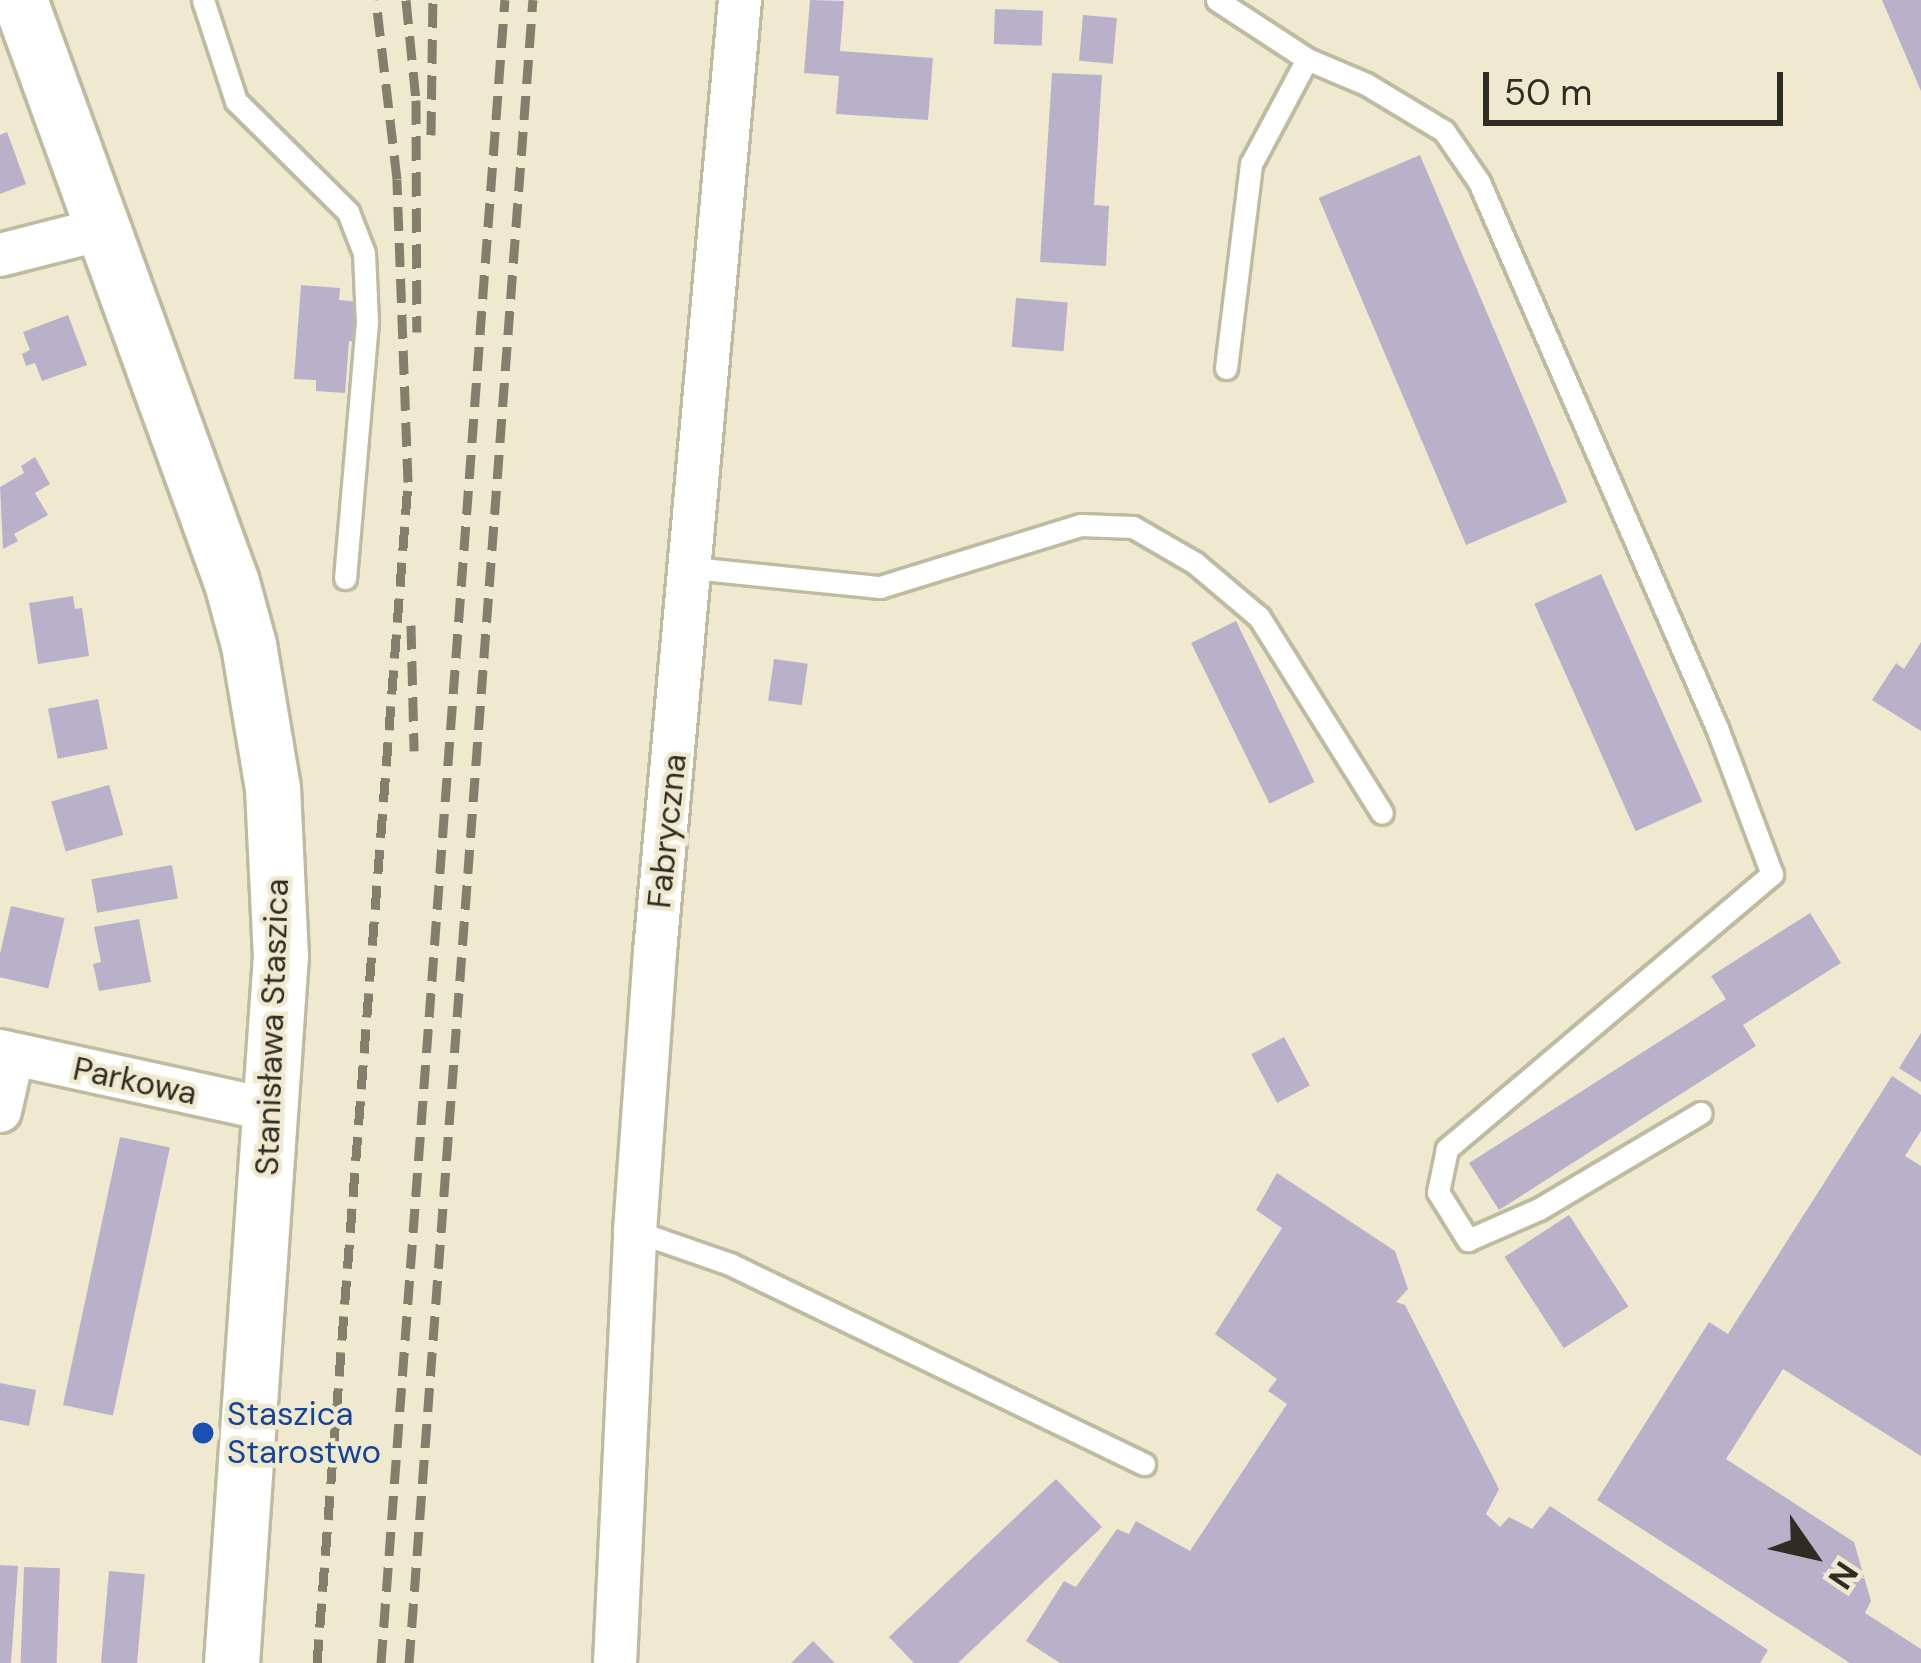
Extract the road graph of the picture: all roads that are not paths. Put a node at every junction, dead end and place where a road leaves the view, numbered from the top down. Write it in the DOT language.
graph roads {
  1 [pos="20,0"];
  2 [pos="203,0"];
  3 [pos="740,0"];
  4 [pos="1217,0"];
  5 [pos="1307,58"];
  6 [pos="106,228"];
  7 [pos="0,255"];
  8 [pos="1226,368"];
  9 [pos="692,568"];
  10 [pos="345,578"];
  11 [pos="1382,813"];
  12 [pos="6,1053"];
  13 [pos="271,1110"];
  14 [pos="0,1111"];
  15 [pos="1701,1112"];
  16 [pos="635,1231"];
  17 [pos="1144,1464"];
  18 [pos="232,1663"];
  19 [pos="615,1663"];
  1 -- 6 [label="street, Stanisława Staszica"];
  2 -- 10 [label="lane"];
  3 -- 9 [label="street, Fabryczna"];
  4 -- 5 [label="lane"];
  5 -- 8 [label="lane"];
  5 -- 15 [label="lane"];
  6 -- 7 [label="street"];
  6 -- 13 [label="street, Stanisława Staszica"];
  9 -- 11 [label="lane"];
  9 -- 16 [label="street, Fabryczna"];
  12 -- 13 [label="street, Parkowa"];
  12 -- 14 [label="street"];
  13 -- 18 [label="street, Stanisława Staszica"];
  16 -- 17 [label="lane"];
  16 -- 19 [label="street, Fabryczna"];
}
